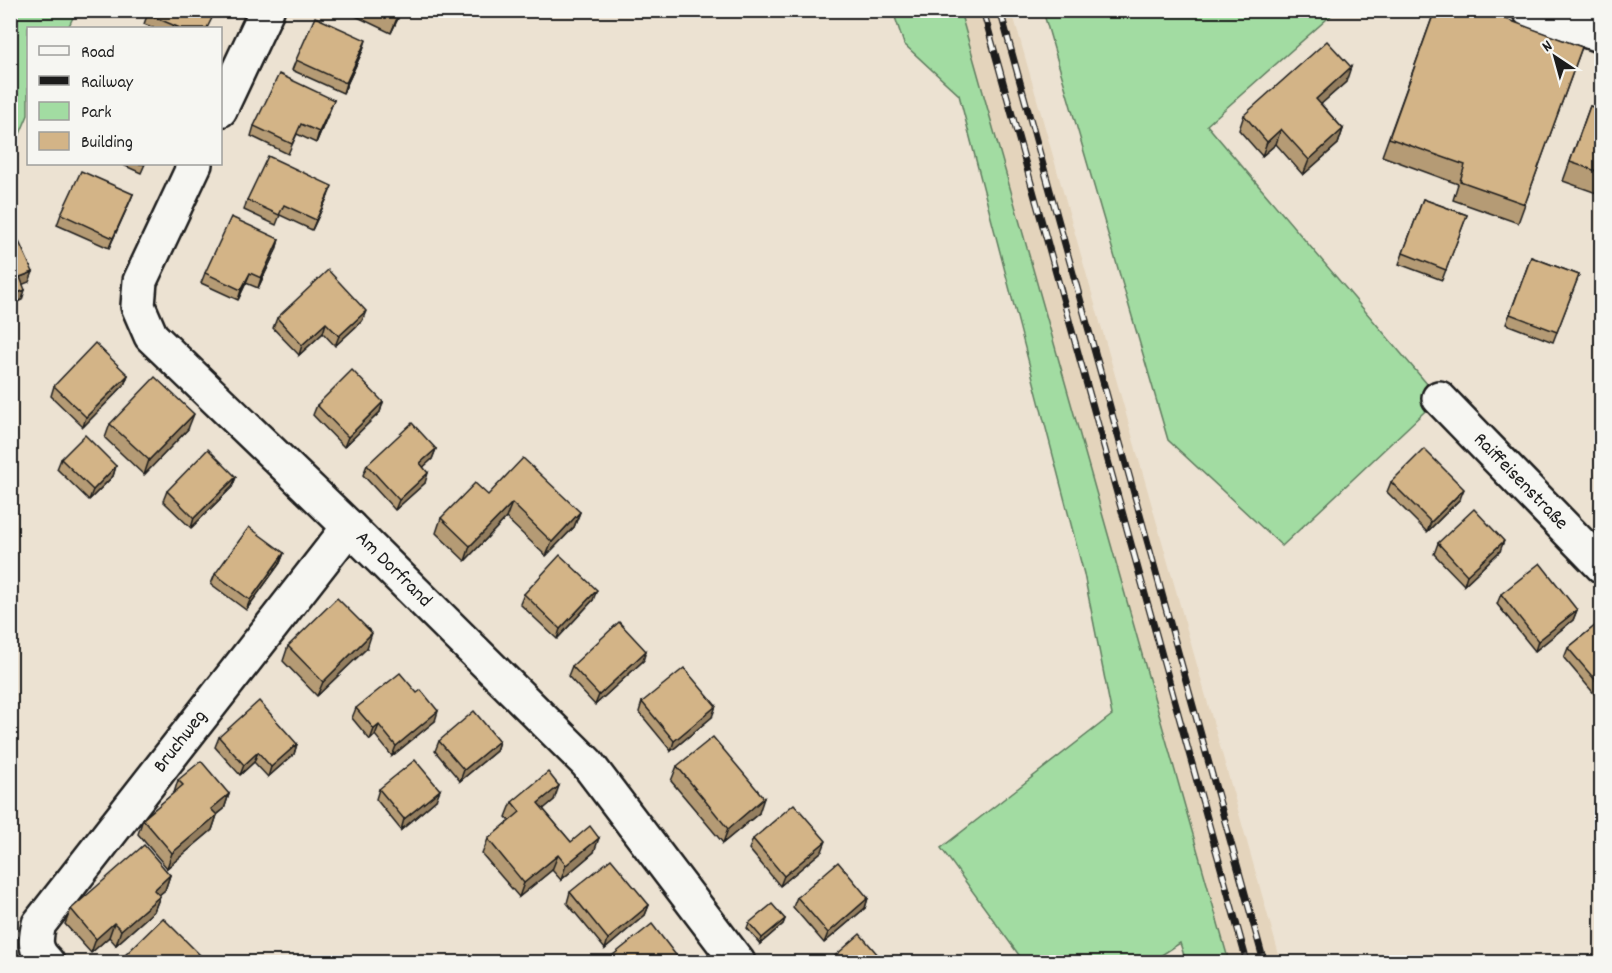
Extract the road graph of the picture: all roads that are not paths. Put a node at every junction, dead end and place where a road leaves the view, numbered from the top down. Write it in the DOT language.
graph roads {
  1 [pos="267,10"];
  2 [pos="1530,10"];
  3 [pos="1602,36"];
  4 [pos="222,106"];
  5 [pos="195,165"];
  6 [pos="1439,398"];
  7 [pos="349,527"];
  8 [pos="1602,566"];
  9 [pos="46,963"];
  10 [pos="738,963"];
  1 -- 4 [label="street"];
  2 -- 3 [label="street"];
  5 -- 7 [label="street, Am Dorfrand"];
  6 -- 8 [label="street, Raiffeisenstraße"];
  7 -- 9 [label="street, Bruchweg"];
  7 -- 10 [label="street, Am Dorfrand"];
}
